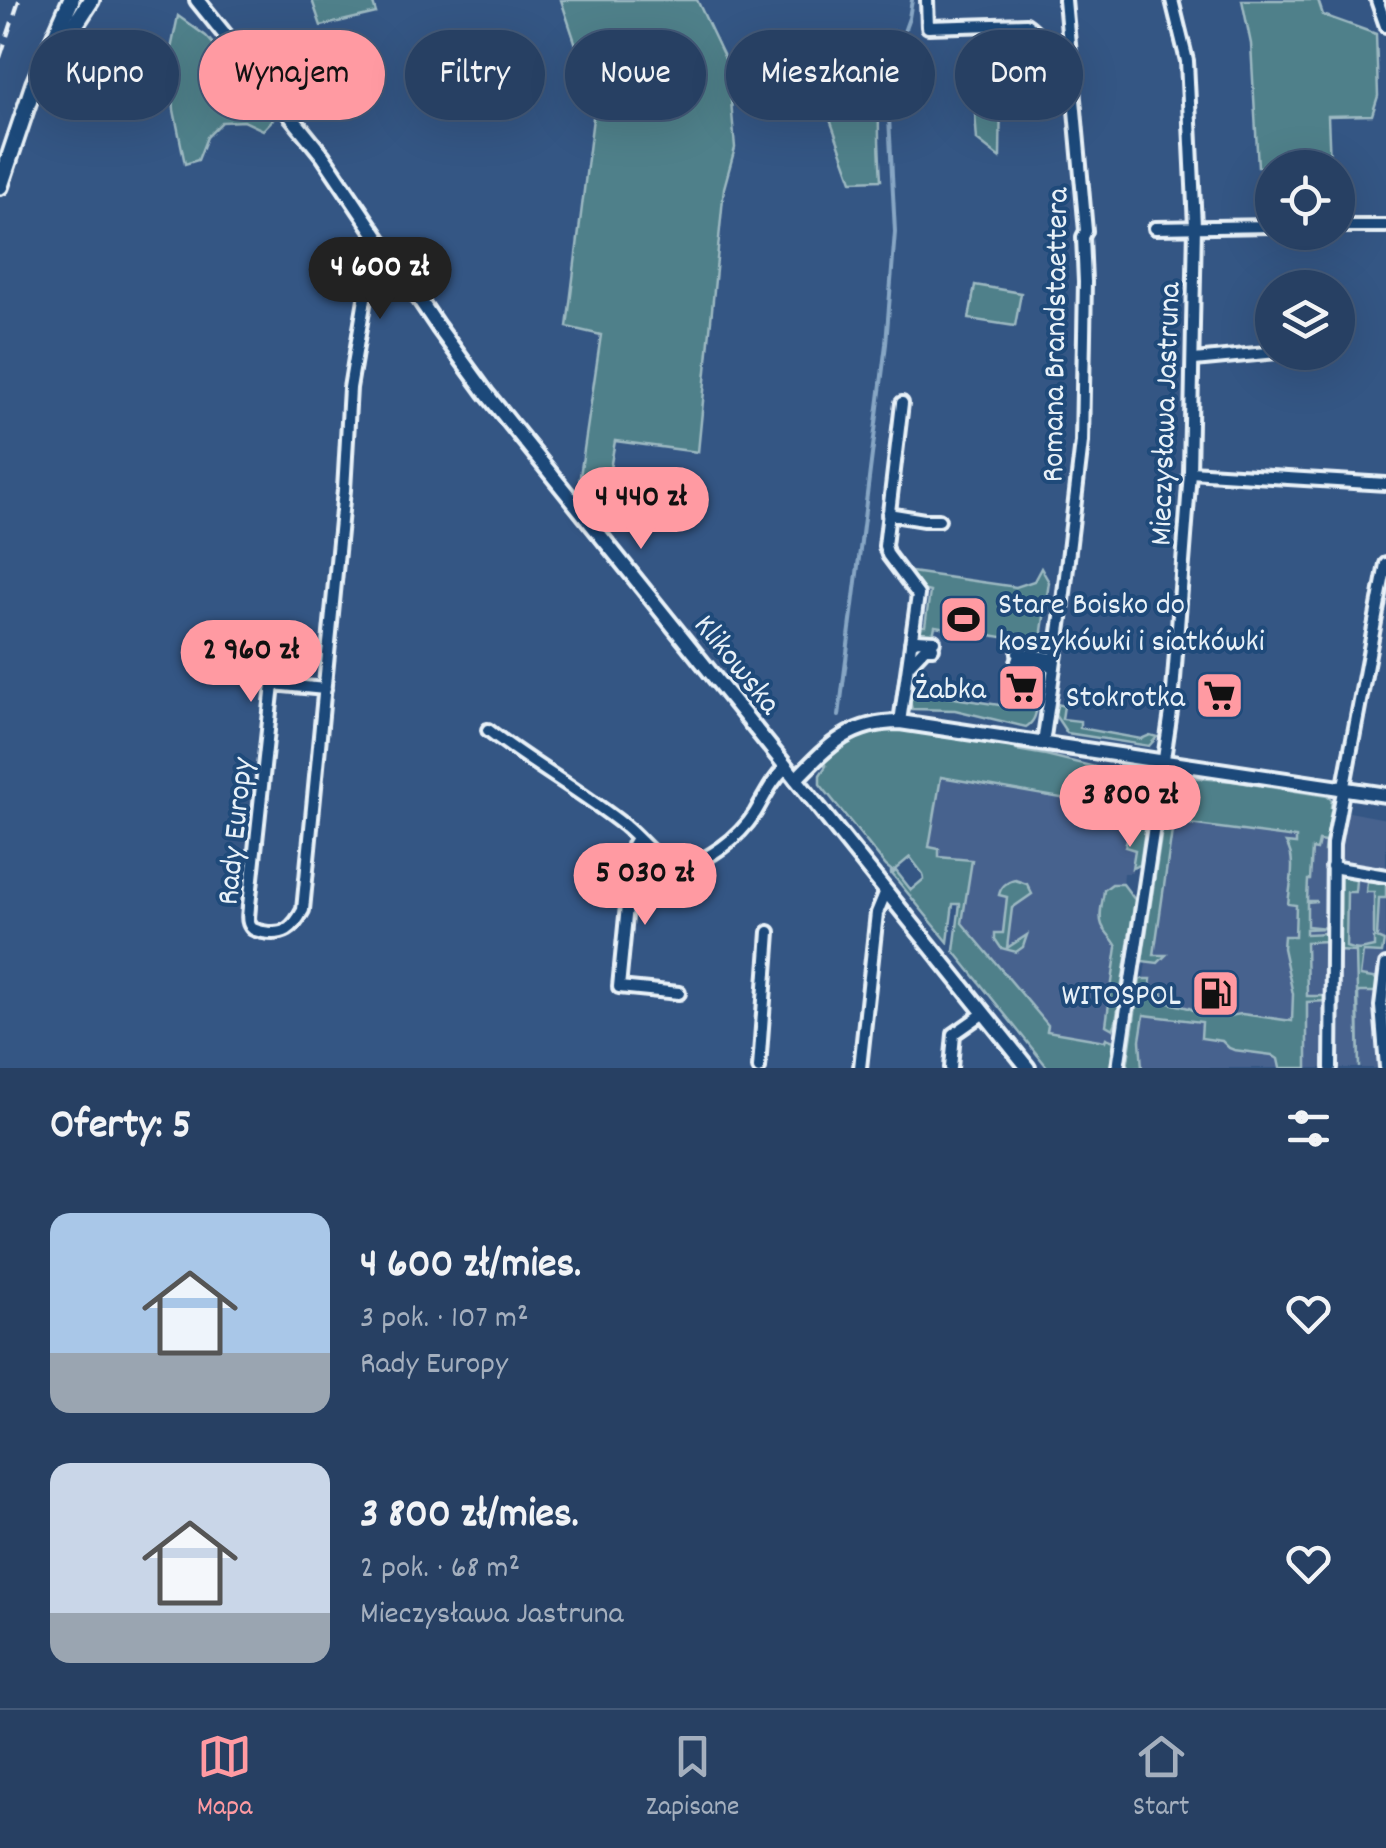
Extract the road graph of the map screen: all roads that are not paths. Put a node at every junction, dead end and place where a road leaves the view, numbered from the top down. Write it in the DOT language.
graph roads {
  1 [pos="71,0"];
  2 [pos="197,0"];
  3 [pos="928,0"];
  4 [pos="1065,0"];
  5 [pos="1172,0"];
  6 [pos="1377,0"];
  7 [pos="91,3"];
  8 [pos="1386,26"];
  9 [pos="1035,30"];
  10 [pos="1068,30"];
  11 [pos="1076,120"];
  12 [pos="15,140"];
  13 [pos="0,186"];
  14 [pos="1195,226"];
  15 [pos="1255,226"];
  16 [pos="1355,226"];
  17 [pos="1386,226"];
  18 [pos="1155,228"];
  19 [pos="384,247"];
  20 [pos="1255,354"];
  21 [pos="1194,360"];
  22 [pos="902,403"];
  23 [pos="1190,472"];
  24 [pos="1386,484"];
  25 [pos="888,514"];
  26 [pos="939,520"];
  27 [pos="1386,564"];
  28 [pos="912,643"];
  29 [pos="1018,657"];
  30 [pos="1054,662"];
  31 [pos="908,666"];
  32 [pos="325,689"];
  33 [pos="900,722"];
  34 [pos="488,730"];
  35 [pos="1042,744"];
  36 [pos="1163,762"];
  37 [pos="786,767"];
  38 [pos="796,779"];
  39 [pos="1343,789"];
  40 [pos="1386,795"];
  41 [pos="638,838"];
  42 [pos="1332,867"];
  43 [pos="1386,876"];
  44 [pos="886,892"];
  45 [pos="769,932"];
  46 [pos="1386,966"];
  47 [pos="1384,991"];
  48 [pos="679,993"];
  49 [pos="984,1013"];
  50 [pos="1386,1067"];
  51 [pos="759,1068"];
  52 [pos="860,1068"];
  53 [pos="951,1068"];
  54 [pos="1028,1068"];
  55 [pos="1118,1068"];
  56 [pos="1331,1068"];
  1 -- 12 [label="main road"];
  2 -- 19 [label="street, Klikowska"];
  3 -- 9 [label="street"];
  4 -- 10 [label="street, Romana Brandstaettera"];
  5 -- 14 [label="street, Mieczysława Jastruna"];
  6 -- 8 [label="street"];
  7 -- 12 [label="main road"];
  11 -- 30 [label="street, Romana Brandstaettera"];
  12 -- 13 [label="main road"];
  14 -- 15 [label="street"];
  14 -- 18 [label="street"];
  14 -- 21 [label="street, Mieczysława Jastruna"];
  16 -- 17 [label="street"];
  19 -- 32 [label="street, Rady Europy"];
  19 -- 37 [label="street, Klikowska"];
  20 -- 21 [label="street"];
  21 -- 23 [label="street, Mieczysława Jastruna"];
  22 -- 25 [label="street"];
  23 -- 24 [label="street"];
  23 -- 36 [label="street, Mieczysława Jastruna"];
  25 -- 26 [label="street"];
  25 -- 28 [label="street"];
  27 -- 39 [label="street"];
  28 -- 31 [label="street"];
  28 -- 31 [label="street"];
  29 -- 30 [label="street"];
  30 -- 35 [label="street, Romana Brandstaettera"];
  31 -- 33 [label="street"];
  32 -- 32 [label="street, Rady Europy"];
  33 -- 35 [label="street"];
  33 -- 38 [label="street"];
  34 -- 41 [label="street"];
  35 -- 36 [label="street"];
  36 -- 39 [label="street"];
  36 -- 55 [label="street, Mieczysława Jastruna"];
  37 -- 38 [label="street, Klikowska"];
  37 -- 41 [label="street"];
  38 -- 44 [label="street, Klikowska"];
  39 -- 40 [label="street"];
  39 -- 42 [label="street"];
  41 -- 48 [label="street"];
  42 -- 43 [label="street"];
  42 -- 56 [label="street"];
  44 -- 49 [label="street, Klikowska"];
  44 -- 52 [label="street"];
  45 -- 51 [label="street"];
  46 -- 47 [label="street"];
  47 -- 50 [label="street"];
  49 -- 53 [label="street"];
  49 -- 54 [label="street, Klikowska"];
}
